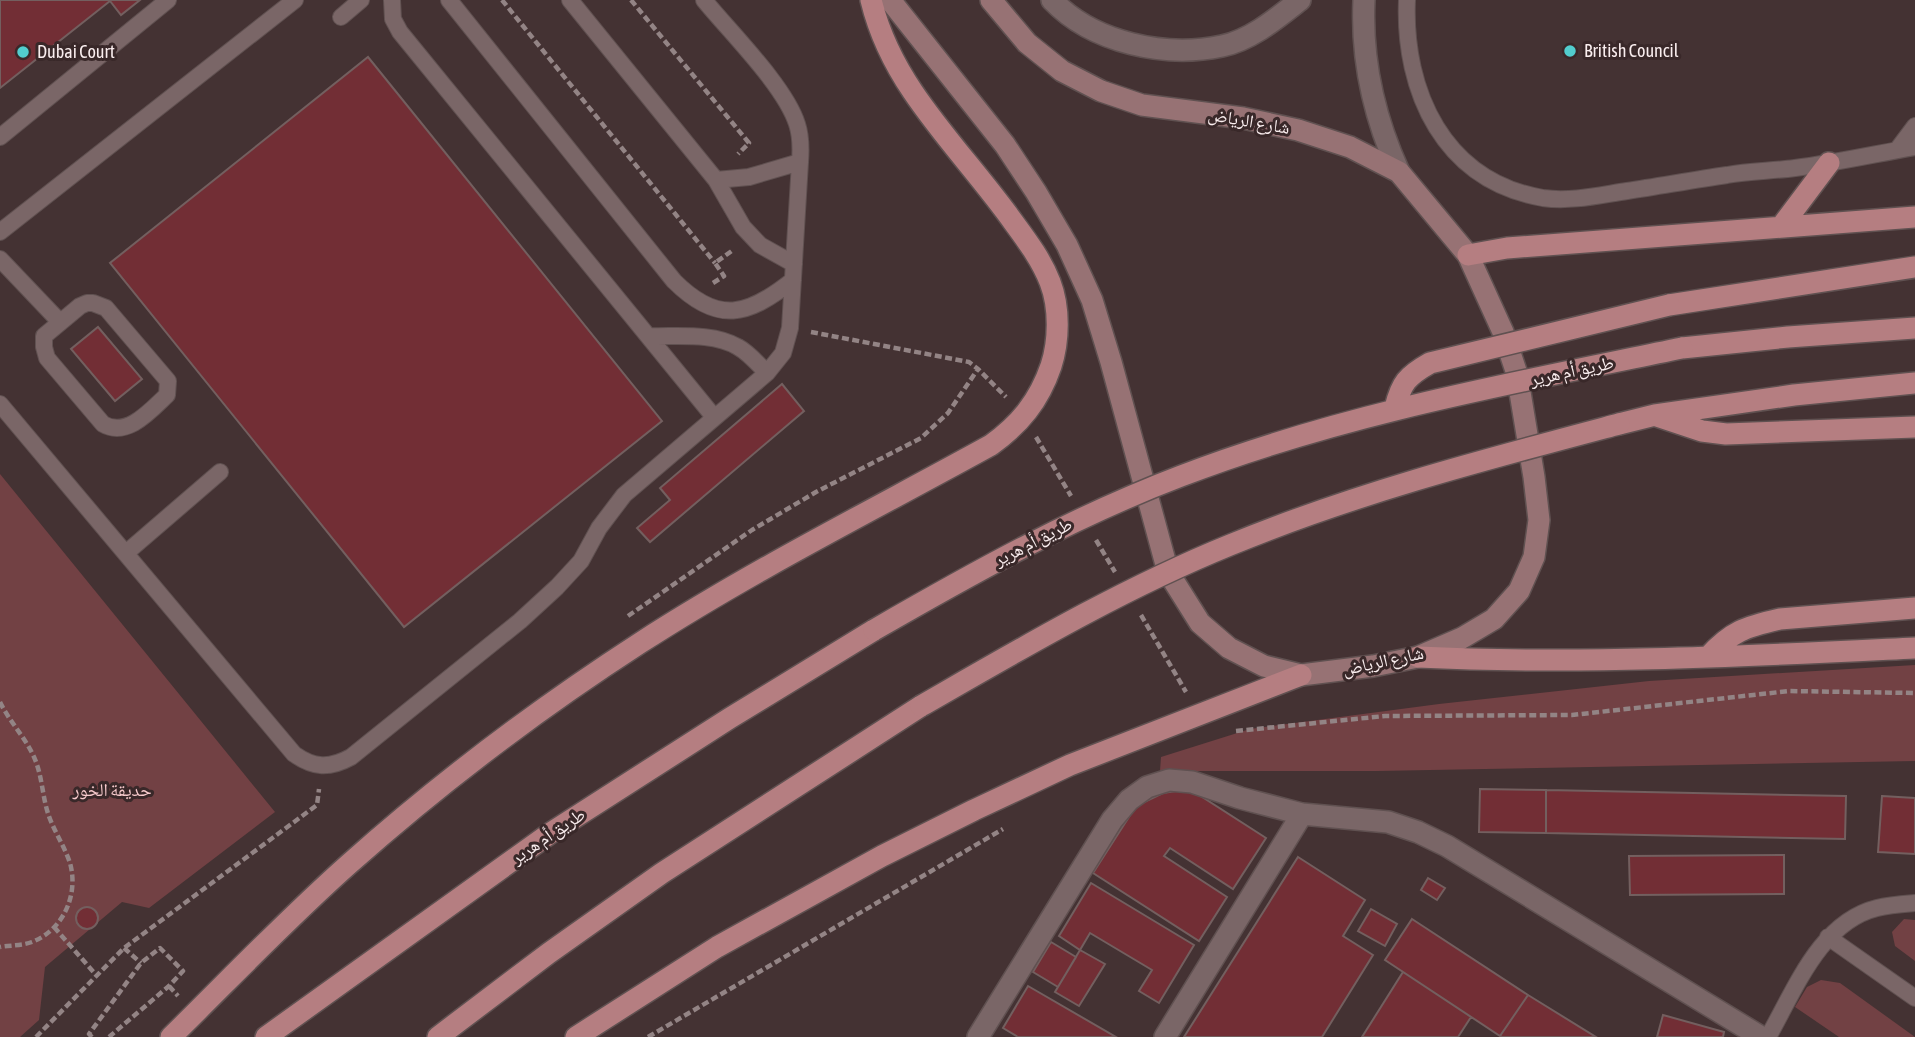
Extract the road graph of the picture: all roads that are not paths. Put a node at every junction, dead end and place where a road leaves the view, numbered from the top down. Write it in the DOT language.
graph roads {
  1 [pos="169,0"];
  2 [pos="295,0"];
  3 [pos="361,0"];
  4 [pos="392,0"];
  5 [pos="449,0"];
  6 [pos="570,0"];
  7 [pos="704,0"];
  8 [pos="872,0"];
  9 [pos="890,0"];
  10 [pos="991,0"];
  11 [pos="1052,0"];
  12 [pos="1300,0"];
  13 [pos="1364,0"];
  14 [pos="1407,0"];
  15 [pos="341,17"];
  16 [pos="1915,126"];
  17 [pos="0,137"];
  18 [pos="1915,147"];
  19 [pos="1897,150"];
  20 [pos="800,162"];
  21 [pos="1829,163"];
  22 [pos="1399,172"];
  23 [pos="716,180"];
  24 [pos="1915,217"];
  25 [pos="1781,227"];
  26 [pos="0,232"];
  27 [pos="1468,255"];
  28 [pos="0,259"];
  29 [pos="1915,267"];
  30 [pos="793,272"];
  31 [pos="60,323"];
  32 [pos="1915,328"];
  33 [pos="648,336"];
  34 [pos="768,373"];
  35 [pos="1915,383"];
  36 [pos="0,404"];
  37 [pos="1395,408"];
  38 [pos="1655,415"];
  39 [pos="714,417"];
  40 [pos="1915,427"];
  41 [pos="220,472"];
  42 [pos="125,553"];
  43 [pos="1915,608"];
  44 [pos="1915,648"];
  45 [pos="1418,657"];
  46 [pos="1708,657"];
  47 [pos="1301,675"];
  48 [pos="1302,814"];
  49 [pos="1915,903"];
  50 [pos="1828,937"];
  51 [pos="1915,998"];
  52 [pos="171,1037"];
  53 [pos="266,1037"];
  54 [pos="438,1037"];
  55 [pos="576,1037"];
  56 [pos="978,1037"];
  57 [pos="1165,1037"];
  58 [pos="1761,1037"];
  59 [pos="1768,1037"];
  1 -- 17 [label="lane"];
  2 -- 26 [label="lane"];
  3 -- 15 [label="lane"];
  4 -- 33 [label="lane"];
  5 -- 30 [label="lane"];
  6 -- 23 [label="lane"];
  7 -- 20 [label="lane"];
  8 -- 52 [label="main road"];
  9 -- 47 [label="main road, شارع الرياض"];
  10 -- 22 [label="main road, شارع الرياض"];
  11 -- 12 [label="street"];
  13 -- 22 [label="street"];
  14 -- 21 [label="lane"];
  16 -- 19 [label="lane"];
  18 -- 19 [label="lane"];
  19 -- 21 [label="lane"];
  20 -- 23 [label="lane"];
  20 -- 30 [label="lane"];
  21 -- 25 [label="main road"];
  22 -- 27 [label="main road, شارع الرياض"];
  23 -- 30 [label="lane"];
  24 -- 25 [label="main road"];
  25 -- 27 [label="main road"];
  27 -- 45 [label="main road, شارع الرياض"];
  28 -- 31 [label="lane"];
  29 -- 37 [label="main road, bridge"];
  30 -- 34 [label="lane"];
  31 -- 31 [label="lane"];
  32 -- 37 [label="main road, طريق أم هرير, bridge"];
  33 -- 34 [label="lane"];
  33 -- 39 [label="lane"];
  34 -- 39 [label="lane"];
  35 -- 38 [label="main road"];
  36 -- 42 [label="lane"];
  37 -- 53 [label="main road, طريق أم هرير, bridge"];
  38 -- 40 [label="main road"];
  38 -- 54 [label="main road, bridge"];
  39 -- 42 [label="lane"];
  41 -- 42 [label="lane"];
  43 -- 46 [label="main road"];
  44 -- 46 [label="main road"];
  45 -- 46 [label="main road"];
  45 -- 47 [label="main road, شارع الرياض"];
  47 -- 55 [label="main road"];
  48 -- 56 [label="street"];
  48 -- 57 [label="street"];
  48 -- 58 [label="street"];
  49 -- 50 [label="lane"];
  50 -- 51 [label="lane"];
  50 -- 59 [label="lane"];
}
